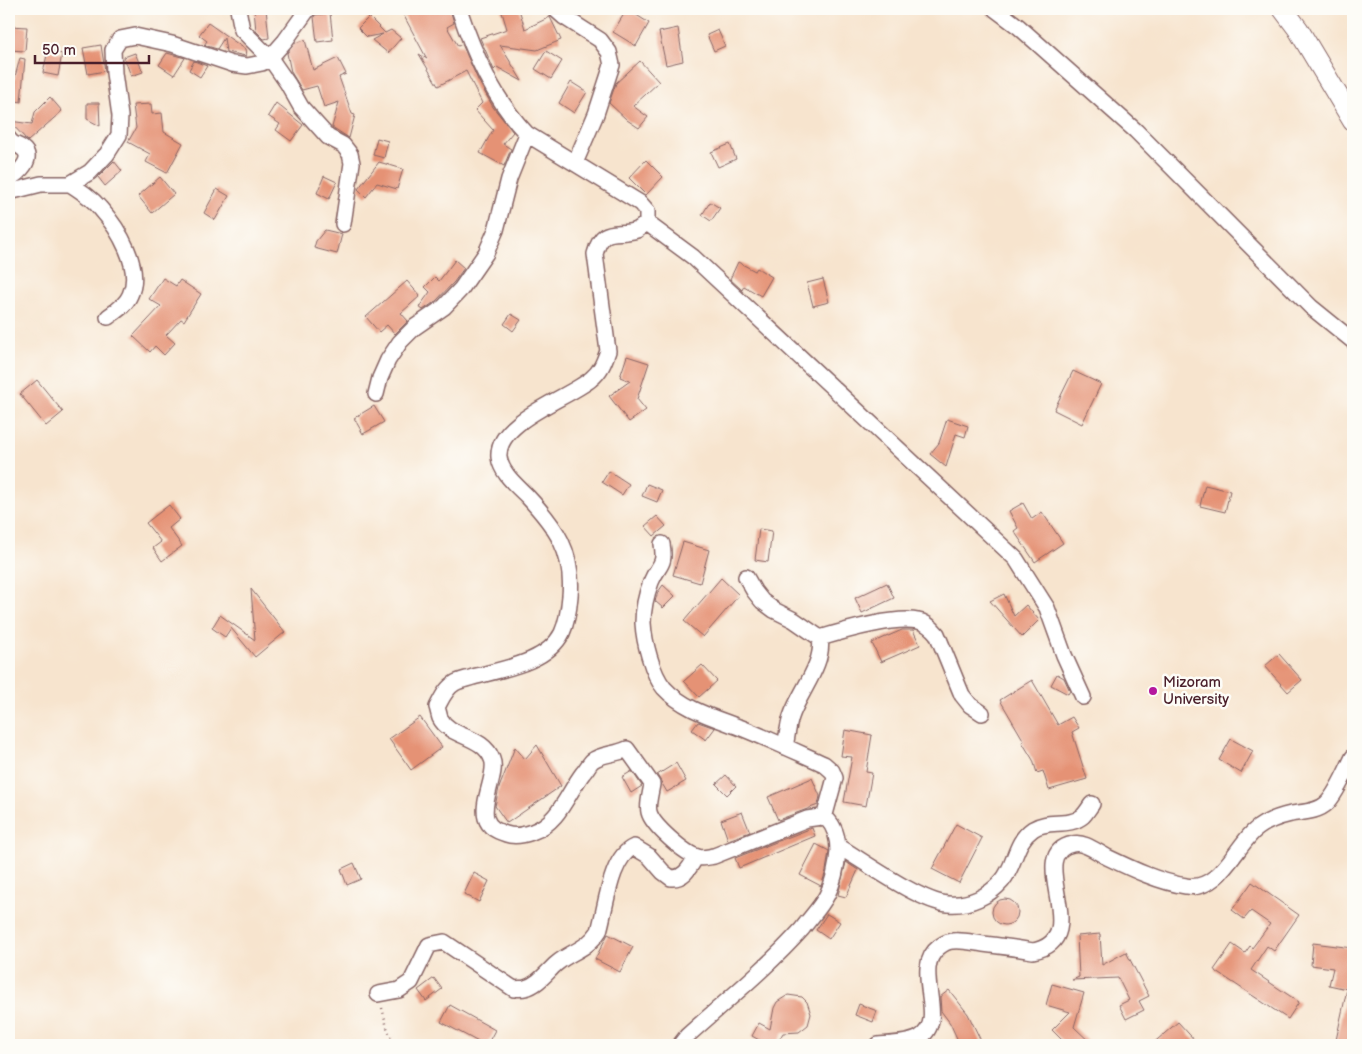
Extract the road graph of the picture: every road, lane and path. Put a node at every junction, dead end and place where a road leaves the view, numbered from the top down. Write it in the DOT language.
graph roads {
  1 [pos="238,9"];
  2 [pos="308,9"];
  3 [pos="459,9"];
  4 [pos="555,9"];
  5 [pos="995,9"];
  6 [pos="1283,9"];
  7 [pos="270,58"];
  8 [pos="1353,121"];
  9 [pos="528,134"];
  10 [pos="9,139"];
  11 [pos="575,163"];
  12 [pos="9,178"];
  13 [pos="70,184"];
  14 [pos="9,192"];
  15 [pos="647,223"];
  16 [pos="343,224"];
  17 [pos="108,317"];
  18 [pos="1353,341"];
  19 [pos="376,394"];
  20 [pos="662,544"];
  21 [pos="746,578"];
  22 [pos="820,638"];
  23 [pos="1083,697"];
  24 [pos="982,713"];
  25 [pos="785,747"];
  26 [pos="1353,757"];
  27 [pos="1092,804"];
  28 [pos="824,818"];
  29 [pos="838,846"];
  30 [pos="696,857"];
  31 [pos="378,994"];
  32 [pos="396,1045"];
  33 [pos="680,1045"];
  34 [pos="878,1045"];
  1 -- 7 [label="street"];
  2 -- 7 [label="street"];
  3 -- 9 [label="street"];
  4 -- 11 [label="street"];
  5 -- 18 [label="street"];
  6 -- 8 [label="street"];
  7 -- 13 [label="street"];
  7 -- 16 [label="street"];
  9 -- 11 [label="street"];
  9 -- 19 [label="street"];
  10 -- 12 [label="street"];
  11 -- 15 [label="street"];
  13 -- 14 [label="street"];
  13 -- 17 [label="street"];
  15 -- 23 [label="street"];
  15 -- 30 [label="street"];
  20 -- 25 [label="street"];
  21 -- 22 [label="street"];
  22 -- 24 [label="street"];
  22 -- 25 [label="street"];
  25 -- 28 [label="street"];
  26 -- 34 [label="street"];
  27 -- 29 [label="street"];
  28 -- 29 [label="street"];
  28 -- 30 [label="street"];
  29 -- 33 [label="street"];
  30 -- 31 [label="street"];
  31 -- 32 [label="path"];
}
